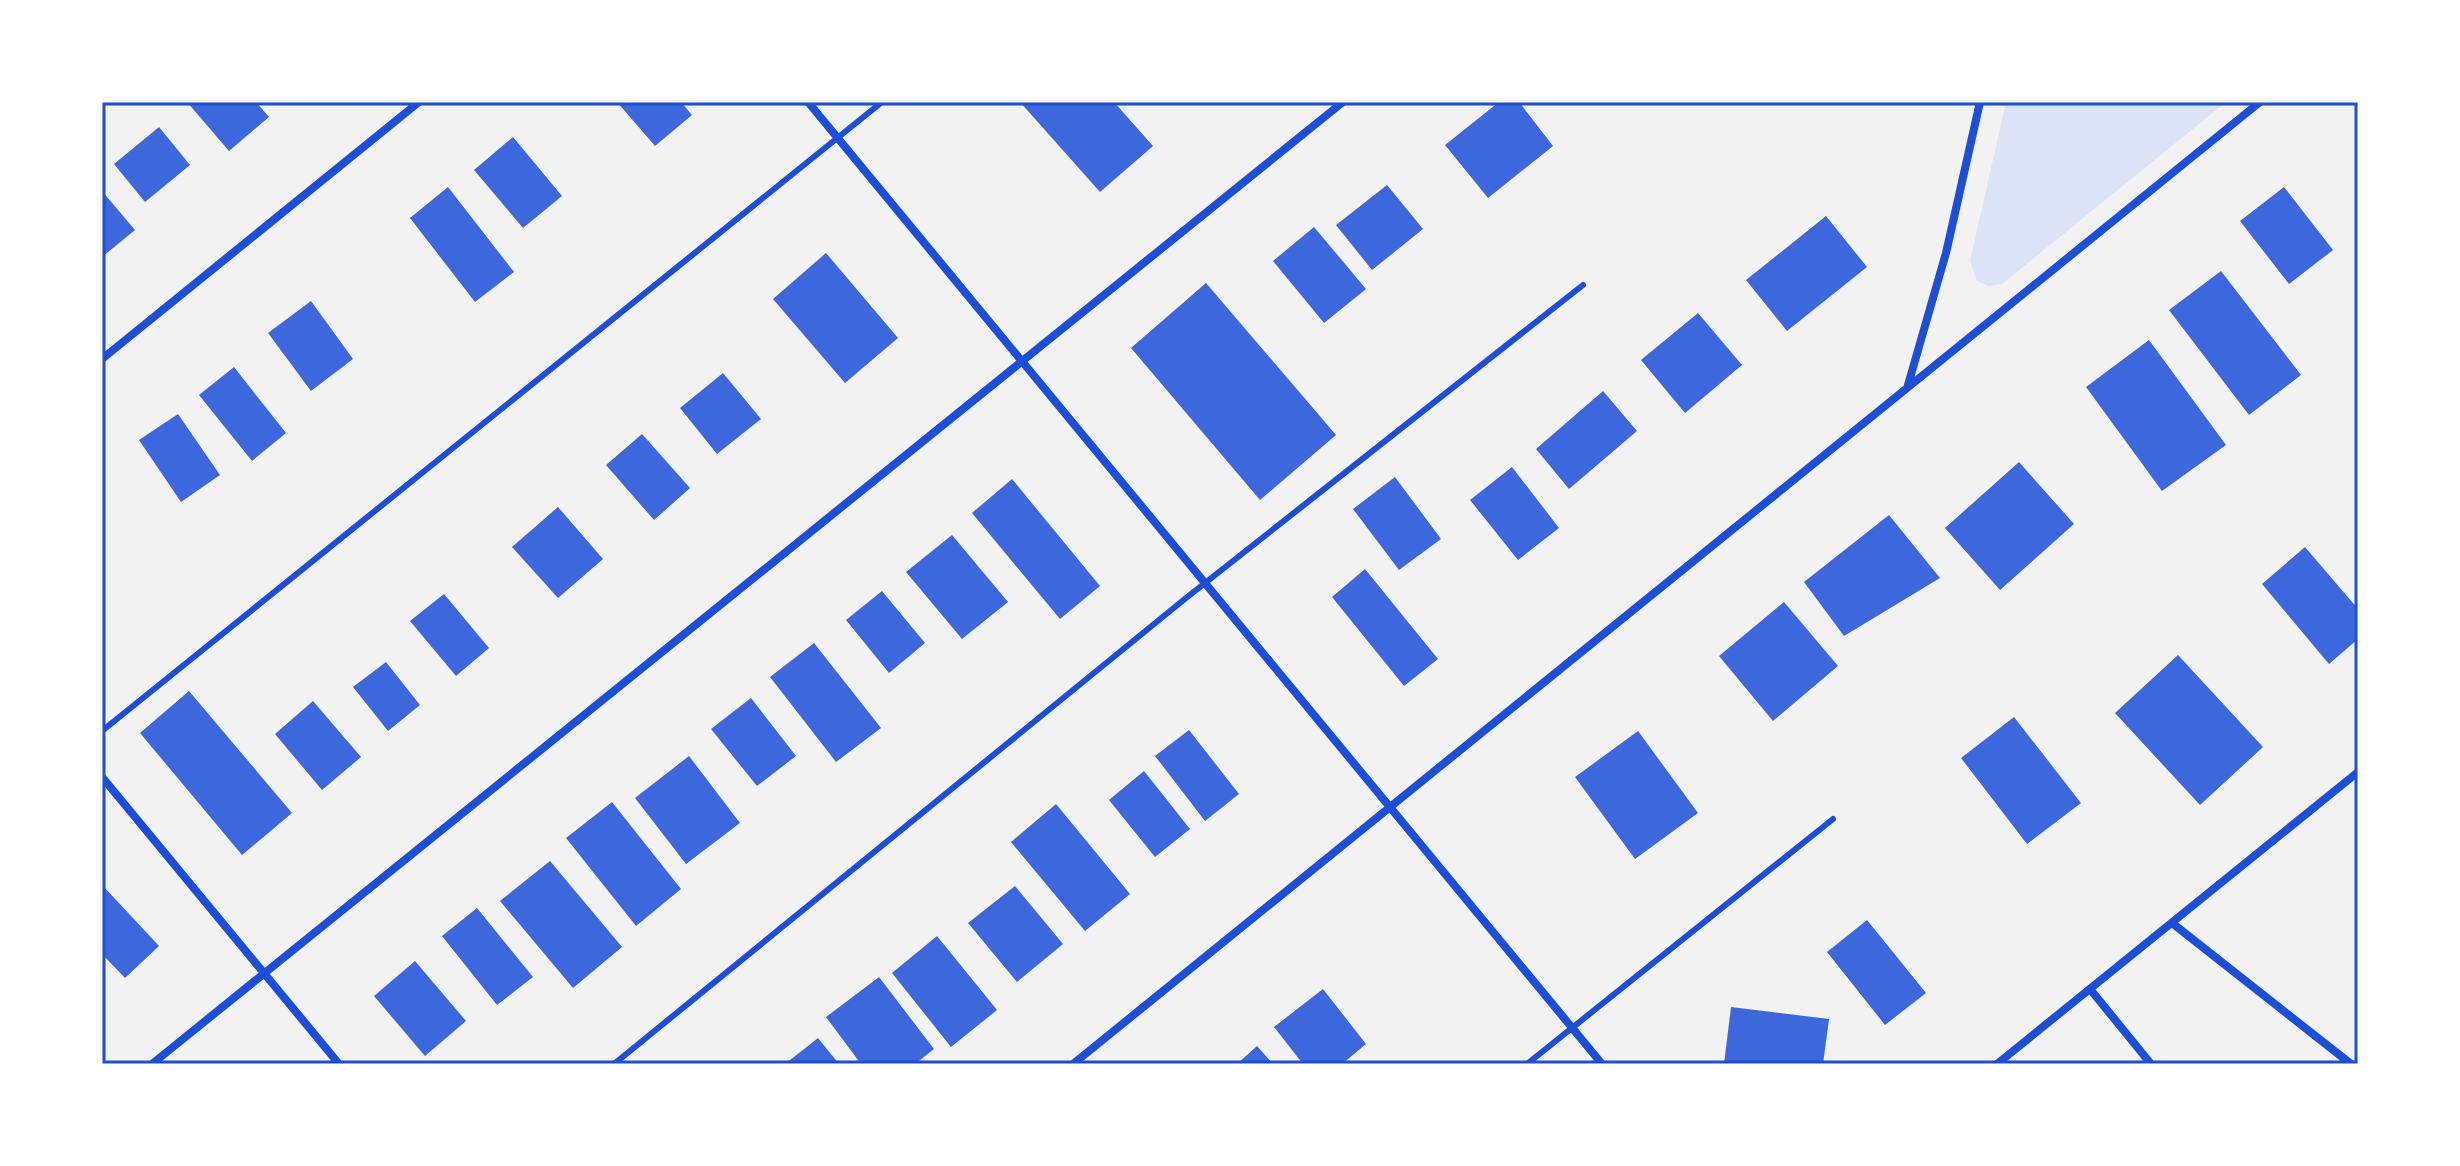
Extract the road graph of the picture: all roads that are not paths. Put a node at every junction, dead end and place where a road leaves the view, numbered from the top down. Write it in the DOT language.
graph roads {
  1 [pos="419,102"];
  2 [pos="808,102"];
  3 [pos="882,102"];
  4 [pos="1343,102"];
  5 [pos="1980,102"];
  6 [pos="2260,102"];
  7 [pos="838,138"];
  8 [pos="1583,285"];
  9 [pos="102,359"];
  10 [pos="1022,361"];
  11 [pos="1908,386"];
  12 [pos="1205,583"];
  13 [pos="102,731"];
  14 [pos="2358,772"];
  15 [pos="102,777"];
  16 [pos="1390,807"];
  17 [pos="1833,819"];
  18 [pos="2172,923"];
  19 [pos="264,974"];
  20 [pos="2090,989"];
  21 [pos="1573,1029"];
  22 [pos="152,1064"];
  23 [pos="339,1064"];
  24 [pos="614,1064"];
  25 [pos="1073,1064"];
  26 [pos="1527,1064"];
  27 [pos="1602,1064"];
  28 [pos="1997,1064"];
  29 [pos="2151,1064"];
  30 [pos="2351,1064"];
  1 -- 9 [label="street"];
  2 -- 7 [label="street"];
  3 -- 7 [label="lane"];
  4 -- 10 [label="street"];
  5 -- 11 [label="street"];
  6 -- 11 [label="street"];
  7 -- 10 [label="street"];
  7 -- 13 [label="lane"];
  8 -- 12 [label="lane"];
  10 -- 12 [label="street"];
  10 -- 19 [label="street"];
  11 -- 16 [label="street"];
  12 -- 16 [label="street"];
  12 -- 24 [label="lane"];
  14 -- 18 [label="street"];
  15 -- 19 [label="street"];
  16 -- 21 [label="street"];
  16 -- 25 [label="street"];
  17 -- 21 [label="lane"];
  18 -- 20 [label="street"];
  18 -- 30 [label="street"];
  19 -- 22 [label="street"];
  19 -- 23 [label="street"];
  20 -- 28 [label="street"];
  20 -- 29 [label="street"];
  21 -- 26 [label="lane"];
  21 -- 27 [label="street"];
}
